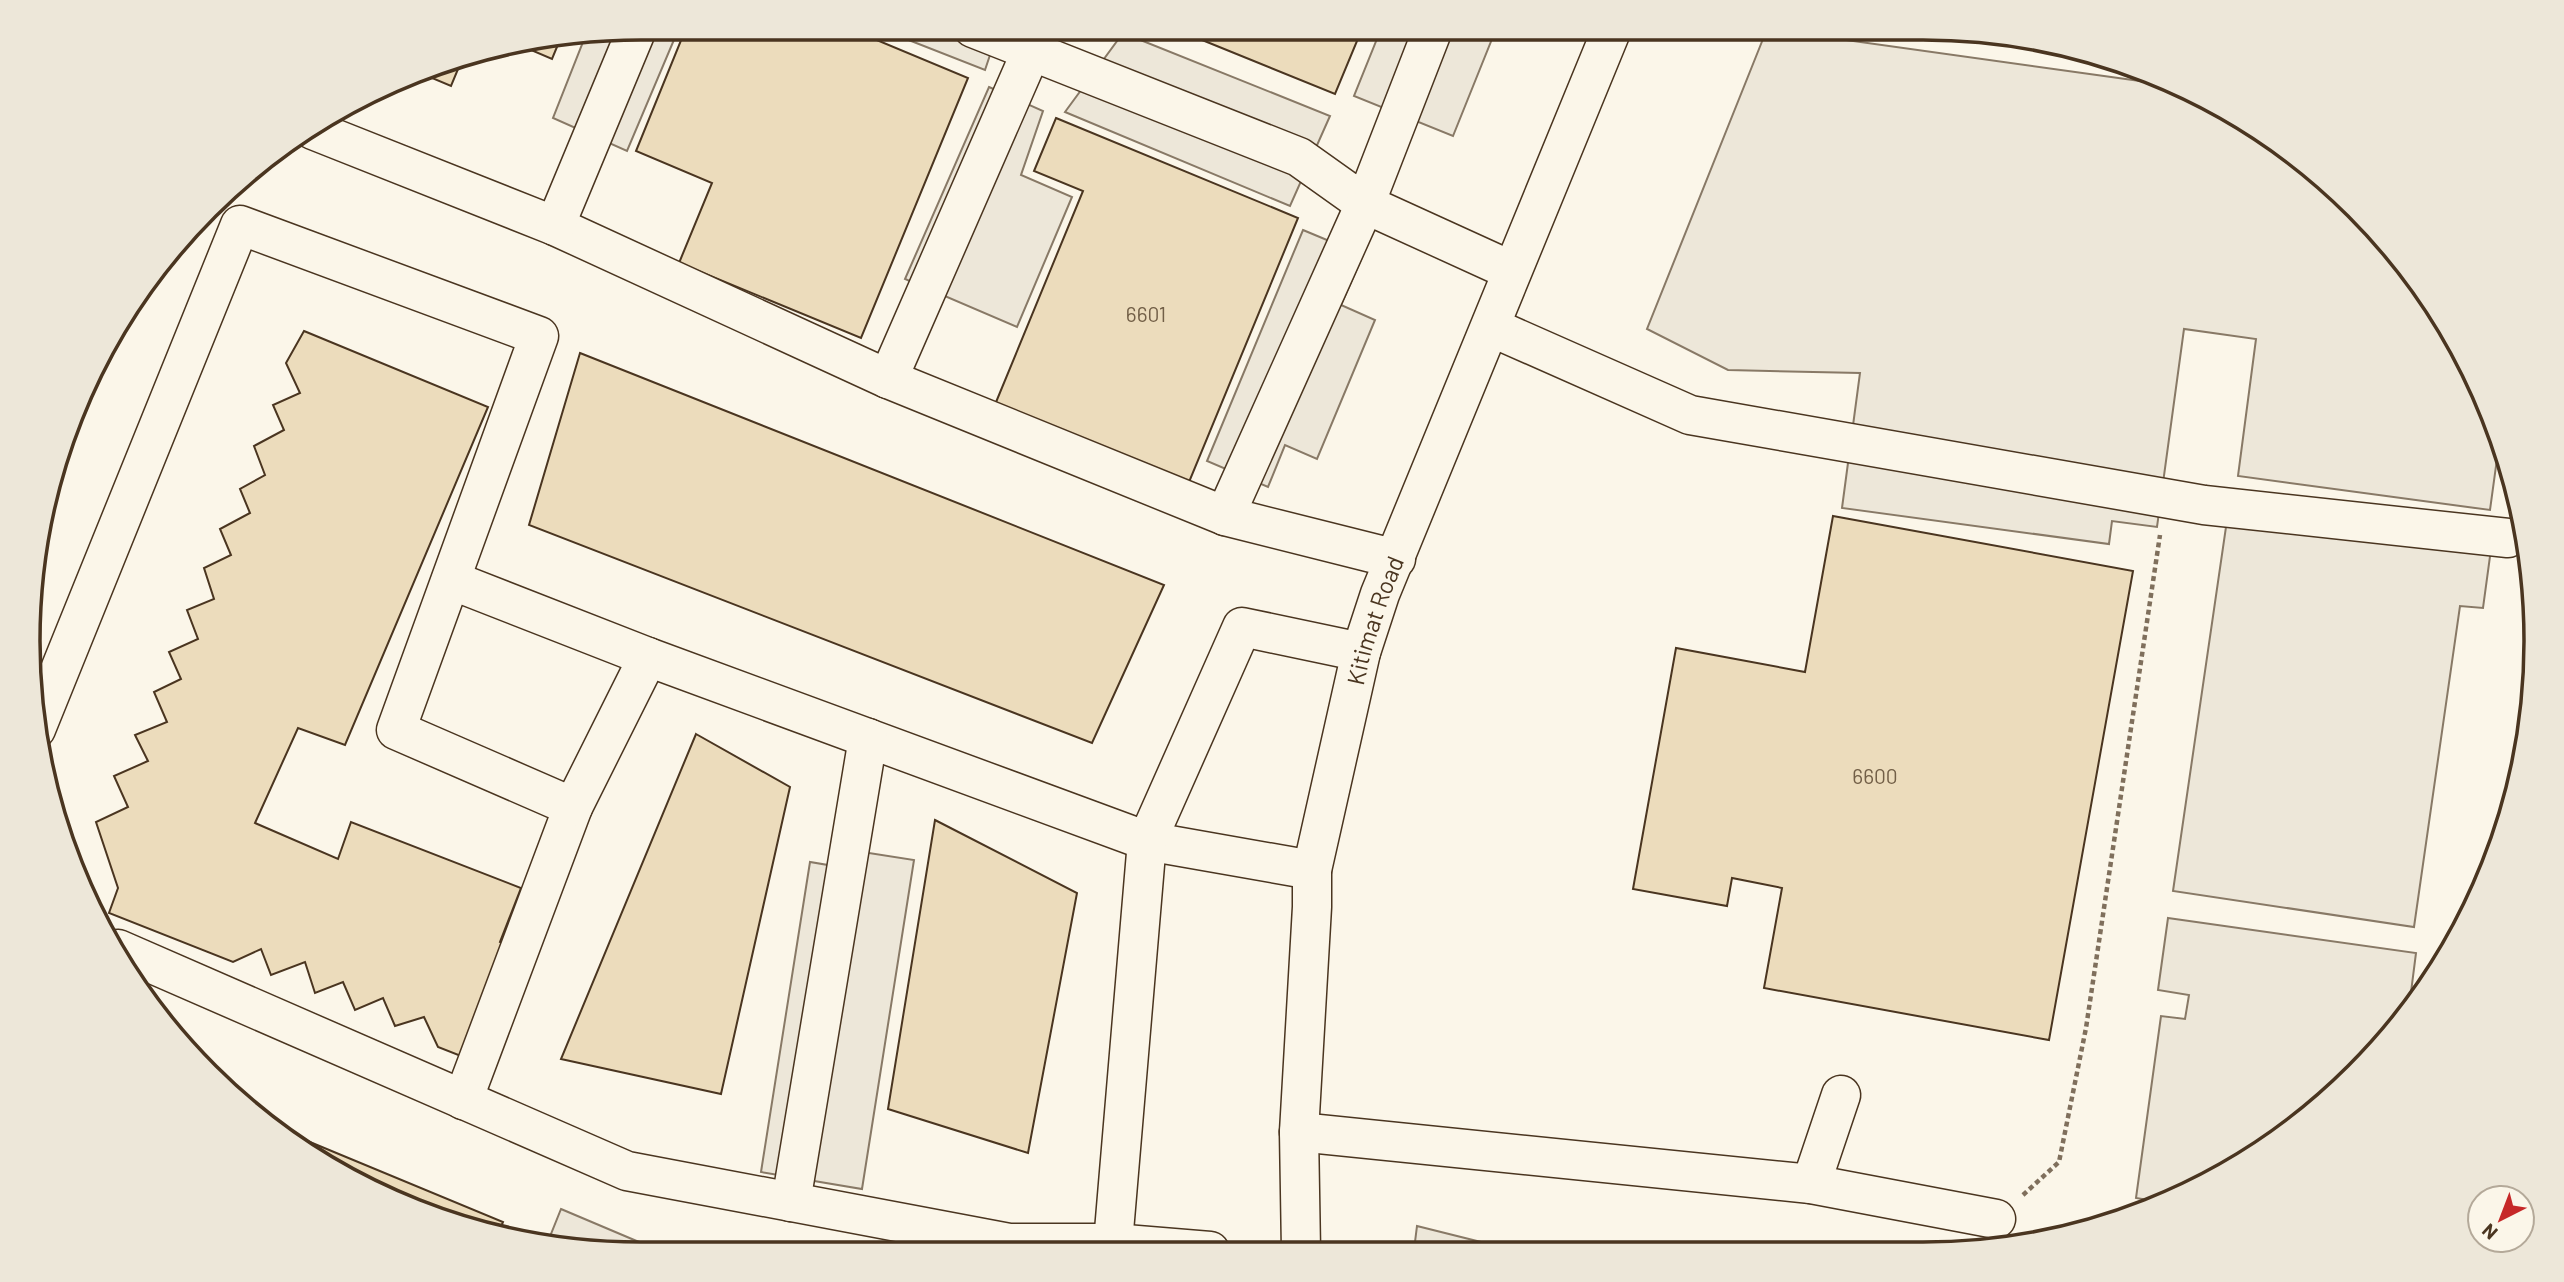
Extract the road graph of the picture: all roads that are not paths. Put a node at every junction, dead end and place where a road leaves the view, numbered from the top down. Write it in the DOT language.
graph roads {
  1 [pos="632,40"];
  2 [pos="1037,40"];
  3 [pos="1429,40"];
  4 [pos="1607,40"];
  5 [pos="321,133"];
  6 [pos="1365,204"];
  7 [pos="555,226"];
  8 [pos="1512,271"];
  9 [pos="1491,327"];
  10 [pos="888,379"];
  11 [pos="1225,516"];
  12 [pos="2508,538"];
  13 [pos="1396,559"];
  14 [pos="451,580"];
  15 [pos="1361,652"];
  16 [pos="648,657"];
  17 [pos="44,709"];
  18 [pos="868,738"];
  19 [pos="573,807"];
  20 [pos="1147,841"];
  21 [pos="1312,870"];
  22 [pos="129,955"];
  23 [pos="1841,1096"];
  24 [pos="463,1100"];
  25 [pos="1299,1132"];
  26 [pos="1811,1185"];
  27 [pos="792,1202"];
  28 [pos="1996,1219"];
  29 [pos="1004,1242"];
  30 [pos="1113,1242"];
  31 [pos="1301,1242"];
  1 -- 7 [label="street"];
  2 -- 6 [label="street"];
  2 -- 10 [label="street"];
  3 -- 6 [label="street"];
  4 -- 8 [label="street, Kitimat Road"];
  5 -- 7 [label="street"];
  6 -- 8 [label="street"];
  6 -- 11 [label="street"];
  7 -- 10 [label="street"];
  8 -- 9 [label="street, Kitimat Road"];
  9 -- 12 [label="street"];
  9 -- 13 [label="street, Kitimat Road"];
  10 -- 11 [label="street"];
  11 -- 13 [label="street"];
  13 -- 15 [label="street, Kitimat Road"];
  14 -- 16 [label="street"];
  14 -- 17 [label="street"];
  14 -- 19 [label="street"];
  15 -- 20 [label="street"];
  15 -- 21 [label="street, Kitimat Road"];
  16 -- 18 [label="street"];
  16 -- 19 [label="street"];
  18 -- 20 [label="street"];
  18 -- 27 [label="street"];
  19 -- 24 [label="street"];
  20 -- 21 [label="street"];
  20 -- 30 [label="street"];
  21 -- 25 [label="street, Kitimat Road"];
  22 -- 24 [label="street"];
  23 -- 26 [label="street"];
  24 -- 27 [label="street"];
  25 -- 26 [label="street"];
  25 -- 31 [label="street, Kitimat Road"];
  26 -- 28 [label="street"];
  27 -- 29 [label="street"];
}
